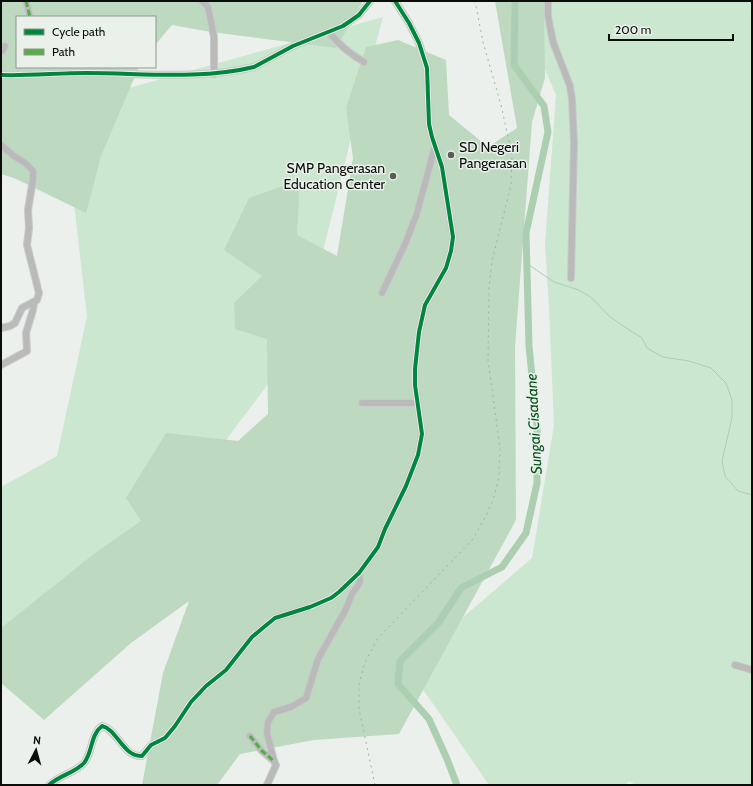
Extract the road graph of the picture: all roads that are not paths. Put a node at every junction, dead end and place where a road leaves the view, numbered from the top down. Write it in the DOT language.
graph roads {
  1 [pos="26,1"];
  2 [pos="202,1"];
  3 [pos="370,1"];
  4 [pos="395,1"];
  5 [pos="548,1"];
  6 [pos="30,16"];
  7 [pos="329,32"];
  8 [pos="364,62"];
  9 [pos="214,74"];
  10 [pos="1,75"];
  11 [pos="1,146"];
  12 [pos="435,146"];
  13 [pos="572,278"];
  14 [pos="382,293"];
  15 [pos="34,302"];
  16 [pos="1,328"];
  17 [pos="1,365"];
  18 [pos="362,403"];
  19 [pos="417,403"];
  20 [pos="359,573"];
  21 [pos="735,665"];
  22 [pos="752,670"];
  23 [pos="250,736"];
  24 [pos="274,761"];
  25 [pos="49,785"];
  26 [pos="267,785"];
  1 -- 6 [label="street"];
  2 -- 9 [label="street"];
  3 -- 7 [label="street"];
  4 -- 12 [label="street"];
  5 -- 13 [label="street"];
  7 -- 8 [label="street"];
  7 -- 9 [label="street"];
  9 -- 10 [label="street"];
  11 -- 15 [label="street"];
  12 -- 14 [label="street"];
  12 -- 19 [label="street"];
  15 -- 16 [label="street"];
  15 -- 17 [label="street"];
  18 -- 19 [label="street"];
  19 -- 20 [label="street"];
  20 -- 24 [label="street"];
  20 -- 25 [label="street"];
  21 -- 22 [label="street"];
  23 -- 24 [label="street"];
  24 -- 26 [label="street"];
}
